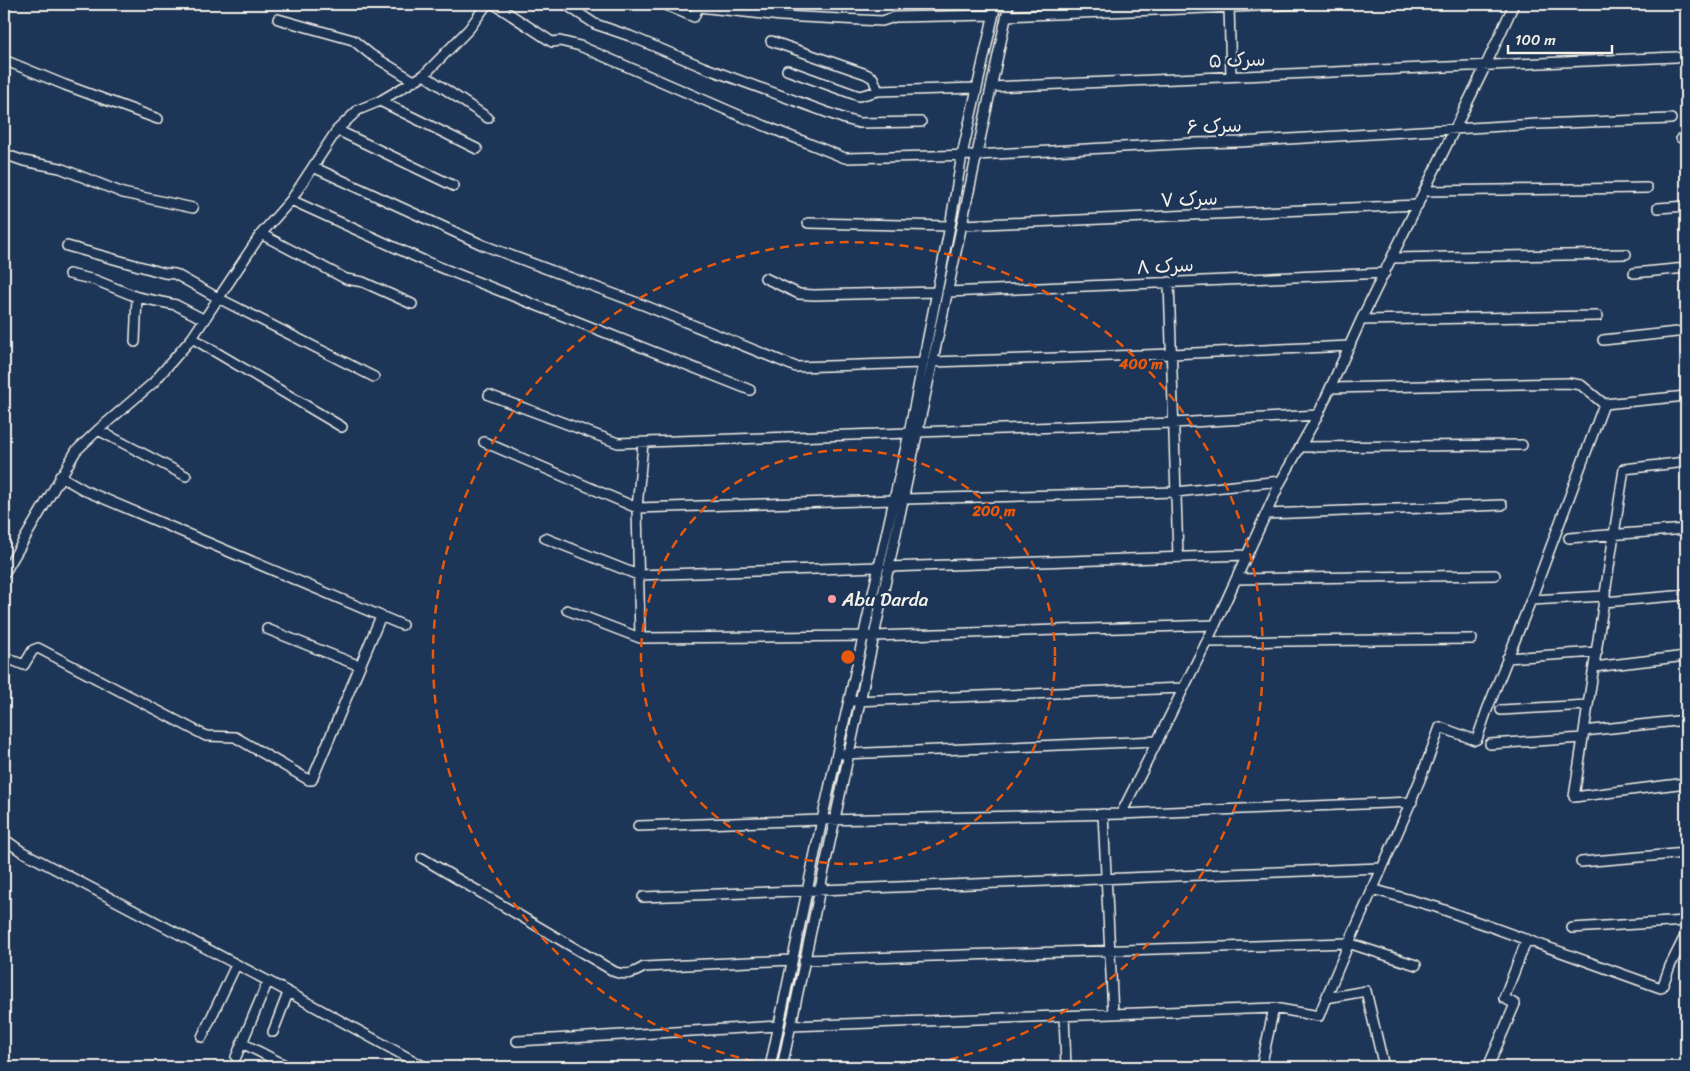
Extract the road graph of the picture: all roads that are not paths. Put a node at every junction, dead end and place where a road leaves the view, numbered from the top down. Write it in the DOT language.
graph roads {
  1 [pos="487,4"];
  2 [pos="494,4"];
  3 [pos="566,4"];
  4 [pos="663,4"];
  5 [pos="996,4"];
  6 [pos="1009,4"];
  7 [pos="1307,4"];
  8 [pos="1514,4"];
  9 [pos="1229,7"];
  10 [pos="993,15"];
  11 [pos="1006,16"];
  12 [pos="278,19"];
  13 [pos="771,41"];
  14 [pos="1676,57"];
  15 [pos="4,60"];
  16 [pos="1485,66"];
  17 [pos="787,70"];
  18 [pos="424,75"];
  19 [pos="1231,76"];
  20 [pos="414,81"];
  21 [pos="991,87"];
  22 [pos="977,88"];
  23 [pos="878,91"];
  24 [pos="380,102"];
  25 [pos="488,118"];
  26 [pos="158,119"];
  27 [pos="1671,119"];
  28 [pos="921,122"];
  29 [pos="337,130"];
  30 [pos="1454,130"];
  31 [pos="477,149"];
  32 [pos="4,154"];
  33 [pos="976,155"];
  34 [pos="962,156"];
  35 [pos="313,167"];
  36 [pos="454,186"];
  37 [pos="1647,188"];
  38 [pos="1425,190"];
  39 [pos="291,200"];
  40 [pos="1418,205"];
  41 [pos="1686,206"];
  42 [pos="193,208"];
  43 [pos="1658,208"];
  44 [pos="808,224"];
  45 [pos="962,225"];
  46 [pos="950,226"];
  47 [pos="261,234"];
  48 [pos="67,246"];
  49 [pos="1626,254"];
  50 [pos="1393,258"];
  51 [pos="1686,268"];
  52 [pos="1385,273"];
  53 [pos="1634,273"];
  54 [pos="69,274"];
  55 [pos="766,278"];
  56 [pos="1169,282"];
  57 [pos="936,292"];
  58 [pos="947,292"];
  59 [pos="137,297"];
  60 [pos="218,298"];
  61 [pos="412,304"];
  62 [pos="1598,316"];
  63 [pos="205,320"];
  64 [pos="1361,320"];
  65 [pos="1686,331"];
  66 [pos="192,338"];
  67 [pos="1603,340"];
  68 [pos="135,342"];
  69 [pos="1350,346"];
  70 [pos="1171,354"];
  71 [pos="927,363"];
  72 [pos="374,377"];
  73 [pos="1330,388"];
  74 [pos="750,390"];
  75 [pos="490,395"];
  76 [pos="1686,396"];
  77 [pos="1604,404"];
  78 [pos="1318,415"];
  79 [pos="1174,423"];
  80 [pos="342,427"];
  81 [pos="98,430"];
  82 [pos="913,432"];
  83 [pos="484,442"];
  84 [pos="643,443"];
  85 [pos="1522,445"];
  86 [pos="1300,447"];
  87 [pos="1686,462"];
  88 [pos="60,476"];
  89 [pos="186,476"];
  90 [pos="1281,482"];
  91 [pos="1176,492"];
  92 [pos="898,500"];
  93 [pos="1502,505"];
  94 [pos="637,508"];
  95 [pos="1266,514"];
  96 [pos="1686,529"];
  97 [pos="1613,535"];
  98 [pos="545,538"];
  99 [pos="1569,538"];
  100 [pos="1246,555"];
  101 [pos="1178,556"];
  102 [pos="878,567"];
  103 [pos="888,567"];
  104 [pos="4,574"];
  105 [pos="638,575"];
  106 [pos="1495,575"];
  107 [pos="1236,579"];
  108 [pos="1686,594"];
  109 [pos="1605,599"];
  110 [pos="1531,600"];
  111 [pos="567,610"];
  112 [pos="381,616"];
  113 [pos="402,625"];
  114 [pos="1215,625"];
  115 [pos="266,629"];
  116 [pos="869,636"];
  117 [pos="640,638"];
  118 [pos="1472,639"];
  119 [pos="1206,642"];
  120 [pos="1597,652"];
  121 [pos="1686,656"];
  122 [pos="4,657"];
  123 [pos="1508,658"];
  124 [pos="360,666"];
  125 [pos="1594,667"];
  126 [pos="1184,688"];
  127 [pos="854,701"];
  128 [pos="1588,705"];
  129 [pos="1501,710"];
  130 [pos="1686,720"];
  131 [pos="1584,734"];
  132 [pos="1158,741"];
  133 [pos="1490,744"];
  134 [pos="848,753"];
  135 [pos="838,754"];
  136 [pos="1686,783"];
  137 [pos="1412,802"];
  138 [pos="1103,814"];
  139 [pos="1121,814"];
  140 [pos="822,820"];
  141 [pos="834,820"];
  142 [pos="638,826"];
  143 [pos="4,839"];
  144 [pos="1686,853"];
  145 [pos="422,858"];
  146 [pos="1580,862"];
  147 [pos="1380,868"];
  148 [pos="1106,878"];
  149 [pos="1372,889"];
  150 [pos="808,891"];
  151 [pos="819,891"];
  152 [pos="643,897"];
  153 [pos="1686,921"];
  154 [pos="1572,928"];
  155 [pos="1686,934"];
  156 [pos="1527,939"];
  157 [pos="1348,943"];
  158 [pos="1111,951"];
  159 [pos="792,960"];
  160 [pos="804,960"];
  161 [pos="236,965"];
  162 [pos="1416,966"];
  163 [pos="268,981"];
  164 [pos="288,993"];
  165 [pos="1326,998"];
  166 [pos="1274,1008"];
  167 [pos="1113,1014"];
  168 [pos="1064,1015"];
  169 [pos="779,1026"];
  170 [pos="790,1026"];
  171 [pos="273,1032"];
  172 [pos="202,1037"];
  173 [pos="517,1041"];
  174 [pos="242,1043"];
  175 [pos="236,1057"];
  176 [pos="289,1067"];
  177 [pos="425,1067"];
  178 [pos="770,1067"];
  179 [pos="782,1067"];
  180 [pos="1066,1067"];
  181 [pos="1261,1067"];
  182 [pos="1384,1067"];
  183 [pos="1488,1067"];
  1 -- 18 [label="street"];
  2 -- 34 [label="street, سرک ۶"];
  3 -- 28 [label="street"];
  4 -- 10 [label="street"];
  5 -- 10 [label="street"];
  6 -- 11 [label="street"];
  7 -- 9 [label="street"];
  8 -- 16 [label="street"];
  9 -- 11 [label="street"];
  9 -- 19 [label="street"];
  10 -- 22 [label="street"];
  11 -- 21 [label="street"];
  12 -- 20 [label="street"];
  13 -- 23 [label="street"];
  14 -- 16 [label="street, سرک ۵"];
  15 -- 26 [label="street"];
  16 -- 19 [label="street, سرک ۵"];
  16 -- 30 [label="street"];
  17 -- 23 [label="street"];
  18 -- 20 [label="street"];
  18 -- 25 [label="street"];
  19 -- 21 [label="street, سرک ۵"];
  20 -- 24 [label="street"];
  21 -- 33 [label="street"];
  22 -- 23 [label="street"];
  22 -- 34 [label="street"];
  24 -- 29 [label="street"];
  24 -- 31 [label="street"];
  27 -- 30 [label="street, سرک ۶"];
  29 -- 35 [label="street"];
  29 -- 36 [label="street"];
  30 -- 33 [label="street, سرک ۶"];
  30 -- 38 [label="street"];
  32 -- 42 [label="street"];
  33 -- 34 [label="street, سرک ۶"];
  33 -- 45 [label="street"];
  34 -- 46 [label="street"];
  35 -- 39 [label="street"];
  35 -- 71 [label="street"];
  37 -- 38 [label="street"];
  38 -- 40 [label="street"];
  39 -- 47 [label="street"];
  39 -- 74 [label="street"];
  40 -- 45 [label="street, سرک ۷"];
  40 -- 50 [label="street"];
  41 -- 43 [label="street"];
  44 -- 46 [label="street"];
  45 -- 58 [label="street"];
  46 -- 57 [label="street"];
  47 -- 60 [label="street"];
  47 -- 61 [label="street"];
  48 -- 60 [label="street"];
  49 -- 50 [label="street"];
  50 -- 52 [label="street"];
  51 -- 53 [label="street"];
  52 -- 56 [label="street, سرک ۸"];
  52 -- 64 [label="street"];
  54 -- 59 [label="street"];
  55 -- 57 [label="street"];
  56 -- 58 [label="street, سرک ۸"];
  56 -- 70 [label="street"];
  57 -- 71 [label="street"];
  58 -- 71 [label="street"];
  59 -- 63 [label="street"];
  59 -- 68 [label="street"];
  60 -- 63 [label="street"];
  60 -- 72 [label="street"];
  62 -- 64 [label="street"];
  63 -- 66 [label="street"];
  64 -- 69 [label="street"];
  65 -- 67 [label="street"];
  66 -- 80 [label="street"];
  66 -- 81 [label="street"];
  69 -- 70 [label="street"];
  69 -- 73 [label="street"];
  70 -- 71 [label="street"];
  70 -- 79 [label="street"];
  71 -- 82 [label="street"];
  73 -- 77 [label="street"];
  73 -- 78 [label="street"];
  75 -- 84 [label="street"];
  76 -- 77 [label="street"];
  77 -- 110 [label="street"];
  78 -- 79 [label="street"];
  78 -- 86 [label="street"];
  79 -- 82 [label="street"];
  79 -- 91 [label="street"];
  81 -- 88 [label="street"];
  81 -- 89 [label="street"];
  82 -- 84 [label="street"];
  82 -- 92 [label="street"];
  83 -- 94 [label="street"];
  84 -- 94 [label="street"];
  85 -- 86 [label="street"];
  86 -- 90 [label="street"];
  87 -- 97 [label="street"];
  88 -- 104 [label="street"];
  88 -- 112 [label="street"];
  90 -- 91 [label="street"];
  90 -- 95 [label="street"];
  91 -- 92 [label="street"];
  91 -- 101 [label="street"];
  92 -- 94 [label="street"];
  92 -- 102 [label="street"];
  92 -- 103 [label="street"];
  93 -- 95 [label="street"];
  94 -- 105 [label="street"];
  95 -- 100 [label="street"];
  96 -- 97 [label="street"];
  97 -- 99 [label="street"];
  97 -- 109 [label="street"];
  98 -- 105 [label="street"];
  100 -- 101 [label="street"];
  100 -- 107 [label="street"];
  101 -- 103 [label="street"];
  102 -- 105 [label="street"];
  102 -- 116 [label="street"];
  103 -- 116 [label="street"];
  105 -- 117 [label="street"];
  106 -- 107 [label="street"];
  107 -- 114 [label="street"];
  108 -- 109 [label="street"];
  109 -- 110 [label="street"];
  109 -- 120 [label="street"];
  110 -- 123 [label="street"];
  111 -- 117 [label="street"];
  112 -- 113 [label="street"];
  112 -- 124 [label="street"];
  114 -- 116 [label="street"];
  114 -- 119 [label="street"];
  115 -- 124 [label="street"];
  116 -- 117 [label="street"];
  116 -- 127 [label="street"];
  118 -- 119 [label="street"];
  119 -- 126 [label="street"];
  120 -- 123 [label="street"];
  120 -- 125 [label="street"];
  121 -- 125 [label="street"];
  122 -- 124 [label="street"];
  123 -- 137 [label="street"];
  125 -- 128 [label="street"];
  126 -- 127 [label="street"];
  126 -- 132 [label="street"];
  127 -- 134 [label="street"];
  127 -- 135 [label="street"];
  128 -- 129 [label="street"];
  128 -- 131 [label="street"];
  130 -- 131 [label="street"];
  131 -- 133 [label="street"];
  131 -- 136 [label="street"];
  132 -- 134 [label="street"];
  132 -- 139 [label="street"];
  134 -- 135 [label="street"];
  134 -- 141 [label="street"];
  135 -- 140 [label="street"];
  137 -- 139 [label="street"];
  137 -- 147 [label="street"];
  138 -- 139 [label="street"];
  138 -- 141 [label="street"];
  138 -- 148 [label="street"];
  140 -- 141 [label="street"];
  140 -- 142 [label="street"];
  140 -- 150 [label="street"];
  141 -- 151 [label="street"];
  143 -- 161 [label="street"];
  144 -- 146 [label="street"];
  145 -- 159 [label="street"];
  147 -- 148 [label="street"];
  147 -- 149 [label="street"];
  148 -- 151 [label="street"];
  148 -- 158 [label="street"];
  149 -- 156 [label="street"];
  149 -- 157 [label="street"];
  150 -- 151 [label="street"];
  150 -- 152 [label="street"];
  150 -- 159 [label="street"];
  151 -- 160 [label="street"];
  153 -- 154 [label="street"];
  155 -- 156 [label="street"];
  156 -- 183 [label="street"];
  157 -- 158 [label="street"];
  157 -- 162 [label="street"];
  157 -- 165 [label="street"];
  158 -- 160 [label="street"];
  158 -- 167 [label="street"];
  159 -- 169 [label="street"];
  160 -- 170 [label="street"];
  161 -- 163 [label="street"];
  161 -- 172 [label="street"];
  163 -- 164 [label="street"];
  163 -- 174 [label="street"];
  164 -- 171 [label="street"];
  164 -- 177 [label="street"];
  165 -- 166 [label="street"];
  165 -- 182 [label="street"];
  166 -- 167 [label="street"];
  166 -- 181 [label="street"];
  167 -- 168 [label="street"];
  168 -- 170 [label="street"];
  168 -- 180 [label="street"];
  169 -- 173 [label="street"];
  169 -- 178 [label="street"];
  170 -- 179 [label="street"];
  174 -- 175 [label="street"];
  174 -- 176 [label="street"];
}
